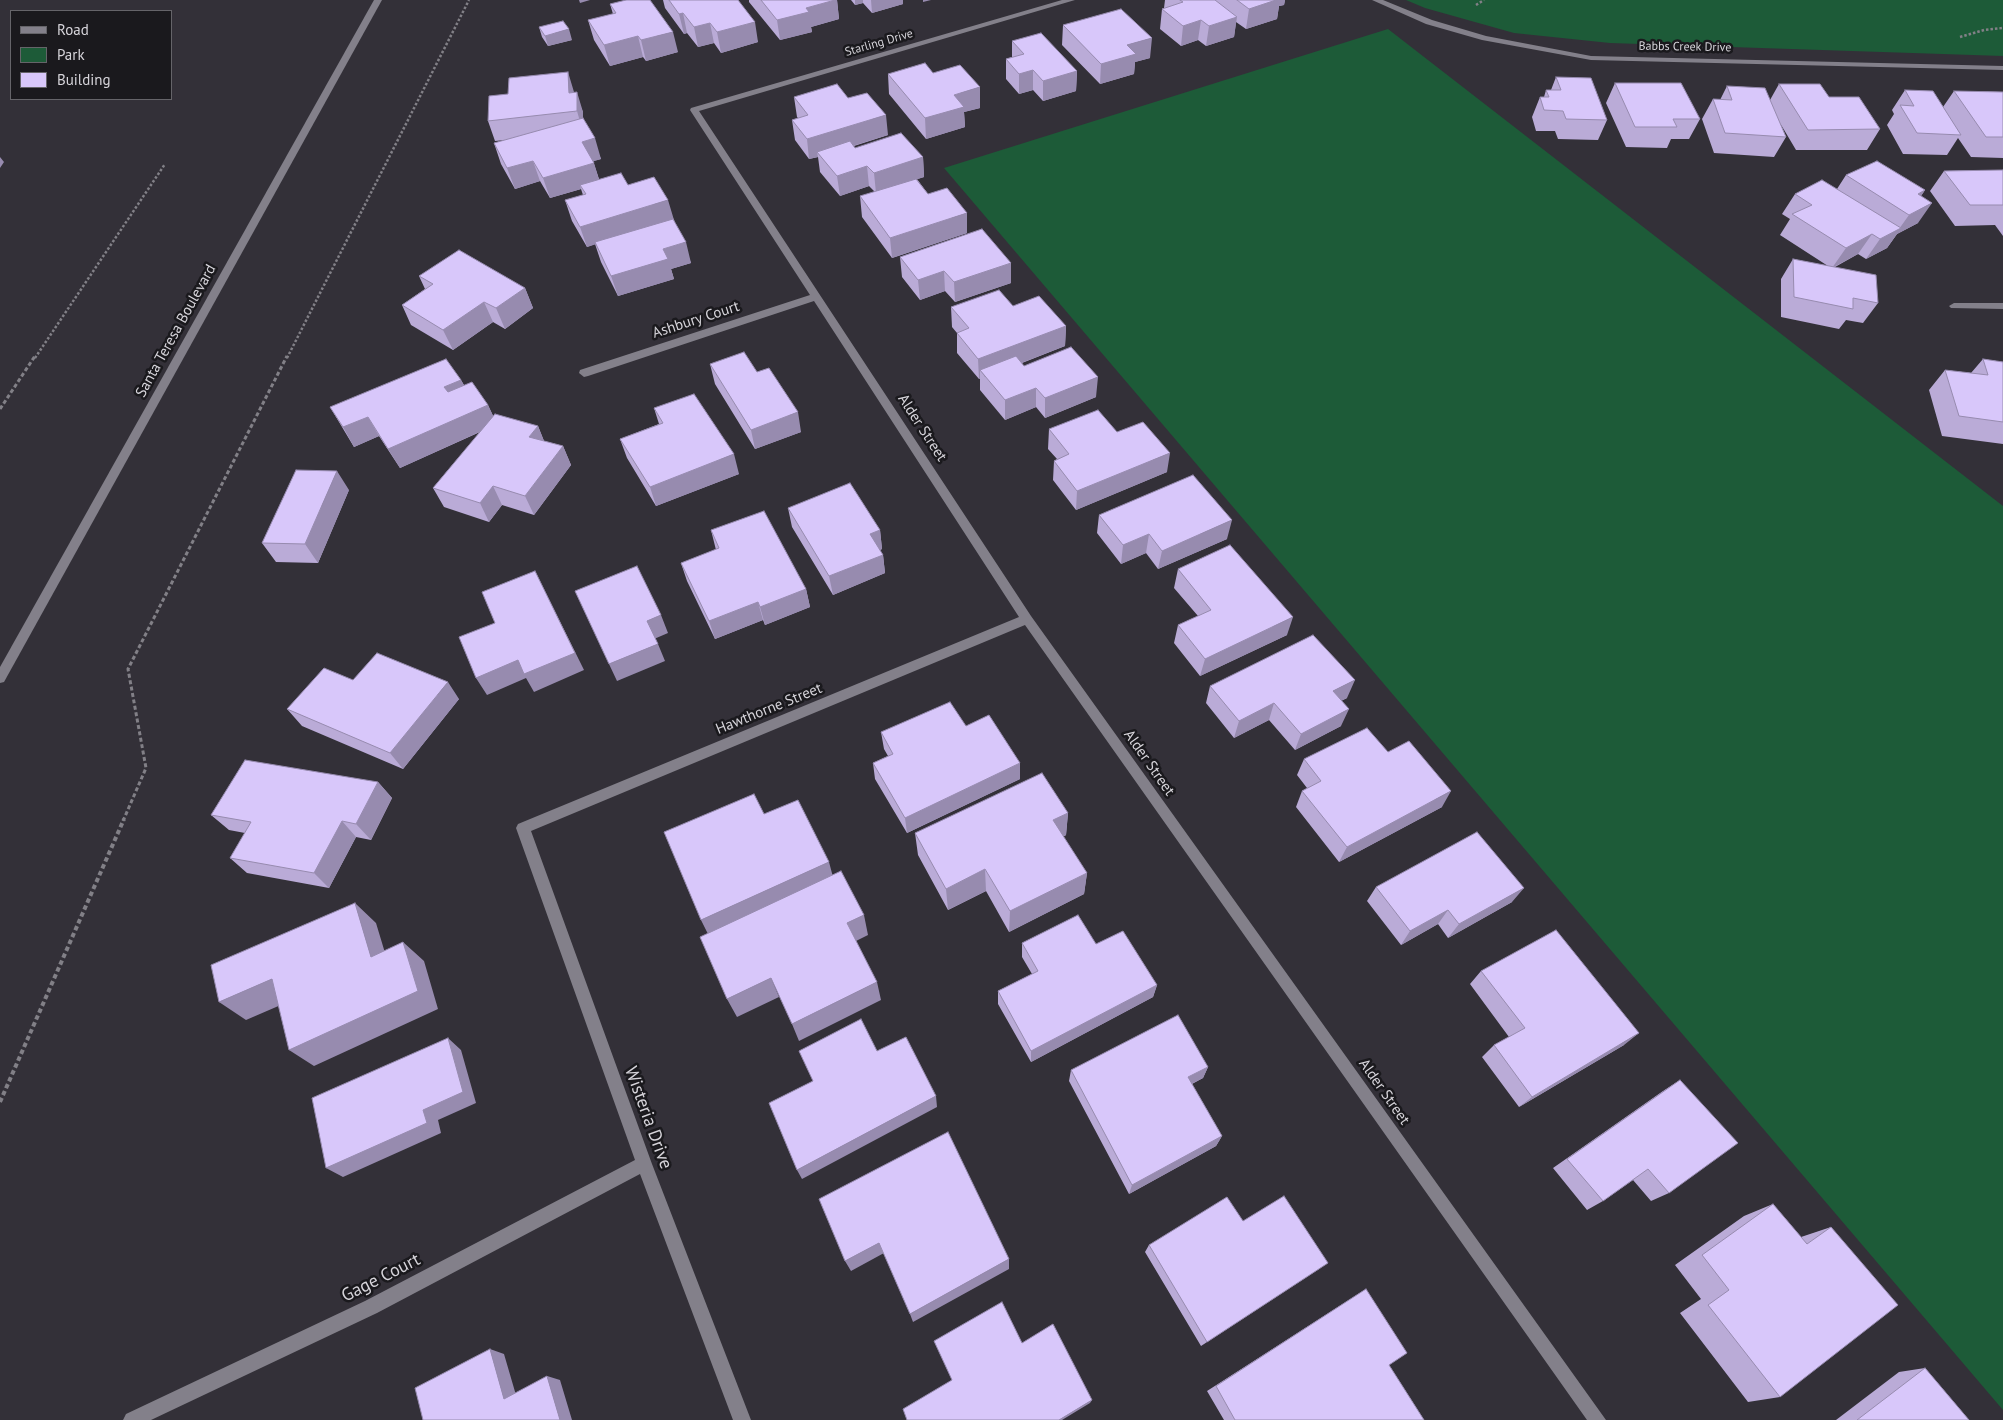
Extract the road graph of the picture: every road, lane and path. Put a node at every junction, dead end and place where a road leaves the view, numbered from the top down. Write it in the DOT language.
graph roads {
  1 [pos="378,0"];
  2 [pos="469,0"];
  3 [pos="1071,0"];
  4 [pos="1376,0"];
  5 [pos="2003,68"];
  6 [pos="694,110"];
  7 [pos="165,164"];
  8 [pos="817,296"];
  9 [pos="1954,306"];
  10 [pos="2003,306"];
  11 [pos="584,373"];
  12 [pos="0,409"];
  13 [pos="1027,620"];
  14 [pos="0,678"];
  15 [pos="522,828"];
  16 [pos="0,1102"];
  17 [pos="644,1164"];
  18 [pos="132,1420"];
  19 [pos="742,1420"];
  20 [pos="1597,1420"];
  1 -- 14 [label="street, Santa Teresa Boulevard"];
  2 -- 16 [label="path"];
  3 -- 6 [label="street, Starling Drive"];
  4 -- 5 [label="street, Babbs Creek Drive"];
  6 -- 8 [label="street, Alder Street"];
  7 -- 12 [label="path"];
  8 -- 11 [label="street, Ashbury Court"];
  8 -- 13 [label="street, Alder Street"];
  9 -- 10 [label="street"];
  13 -- 15 [label="street, Hawthorne Street"];
  13 -- 20 [label="street, Alder Street"];
  15 -- 17 [label="street, Wisteria Drive"];
  17 -- 18 [label="street, Gage Court"];
  17 -- 19 [label="street, Wisteria Drive"];
}
